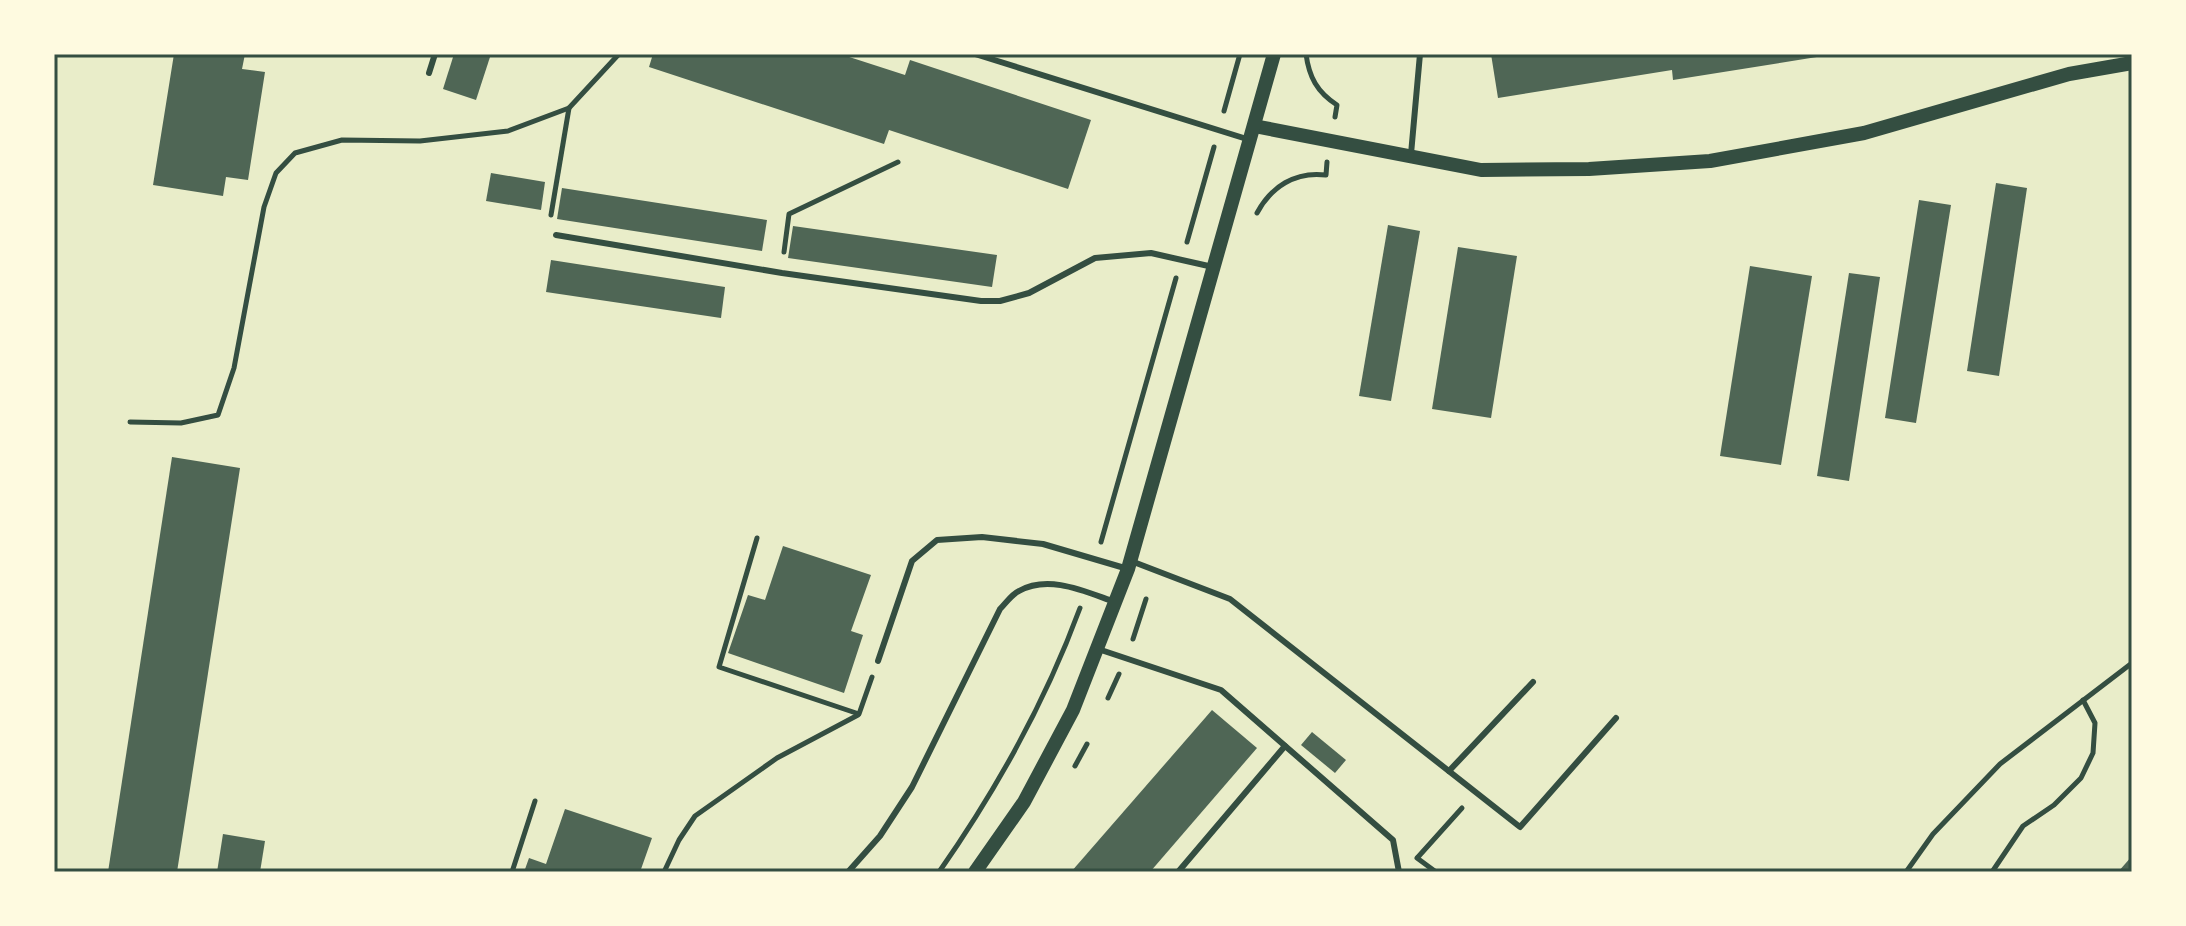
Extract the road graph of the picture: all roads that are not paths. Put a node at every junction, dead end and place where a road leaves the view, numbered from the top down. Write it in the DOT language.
graph roads {
  1 [pos="435,54"];
  2 [pos="975,54"];
  3 [pos="1274,54"];
  4 [pos="1420,54"];
  5 [pos="2128,60"];
  6 [pos="429,73"];
  7 [pos="1252,133"];
  8 [pos="1410,157"];
  9 [pos="556,235"];
  10 [pos="1213,267"];
  11 [pos="1130,565"];
  12 [pos="1115,602"];
  13 [pos="1098,649"];
  14 [pos="878,661"];
  15 [pos="1533,682"];
  16 [pos="1616,718"];
  17 [pos="1285,746"];
  18 [pos="1449,771"];
  19 [pos="848,872"];
  20 [pos="975,872"];
  21 [pos="1178,872"];
  22 [pos="1399,872"];
  1 -- 6 [label="lane"];
  2 -- 7 [label="lane"];
  3 -- 7 [label="street"];
  4 -- 8 [label="lane"];
  5 -- 8 [label="street"];
  7 -- 8 [label="street"];
  7 -- 10 [label="street"];
  9 -- 10 [label="lane"];
  10 -- 11 [label="street"];
  11 -- 12 [label="street"];
  11 -- 14 [label="lane"];
  11 -- 18 [label="lane"];
  12 -- 13 [label="street"];
  12 -- 19 [label="lane"];
  13 -- 17 [label="lane"];
  13 -- 20 [label="street"];
  15 -- 18 [label="lane"];
  16 -- 18 [label="lane"];
  17 -- 21 [label="lane"];
  17 -- 22 [label="lane"];
}
